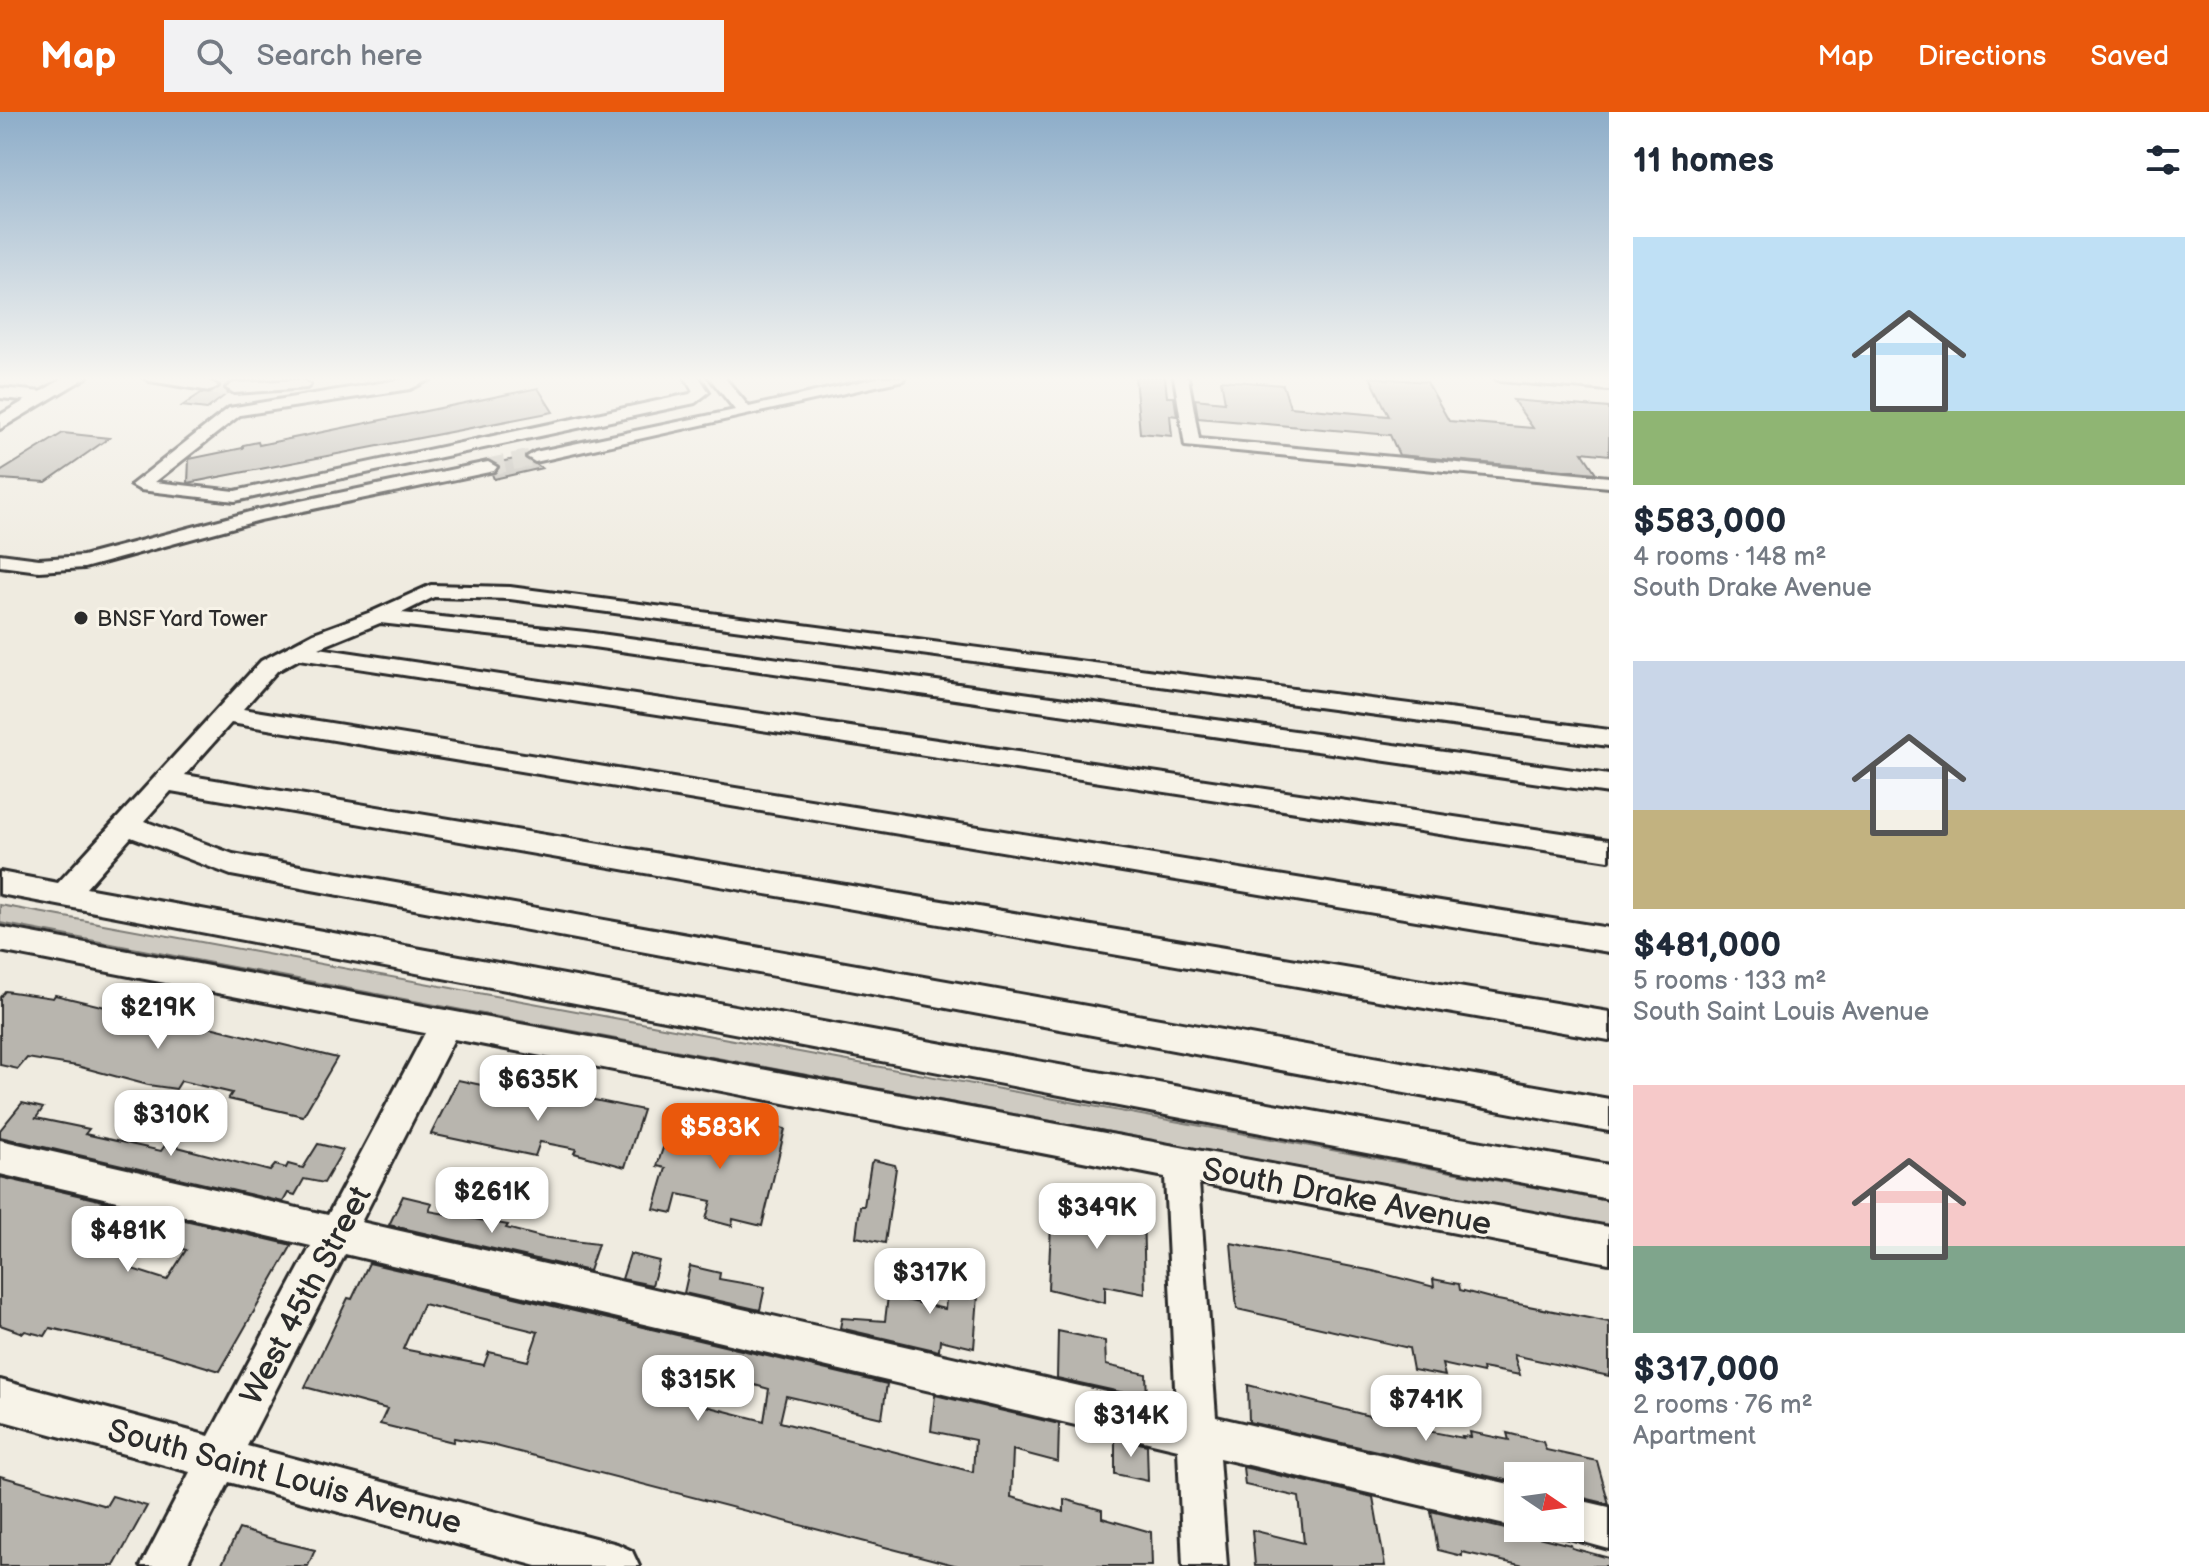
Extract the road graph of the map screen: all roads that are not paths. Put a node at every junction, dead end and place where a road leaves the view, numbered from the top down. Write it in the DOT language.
graph roads {
  1 [pos="192,445"];
  2 [pos="475,445"];
  3 [pos="592,445"];
  4 [pos="1211,445"];
  5 [pos="535,457"];
  6 [pos="488,467"];
  7 [pos="1609,482"];
  8 [pos="0,560"];
  9 [pos="378,617"];
  10 [pos="295,651"];
  11 [pos="225,714"];
  12 [pos="1609,738"];
  13 [pos="165,781"];
  14 [pos="1609,784"];
  15 [pos="126,825"];
  16 [pos="1609,850"];
  17 [pos="0,883"];
  18 [pos="64,894"];
  19 [pos="0,939"];
  20 [pos="1609,940"];
  21 [pos="446,1024"];
  22 [pos="1609,1026"];
  23 [pos="1609,1115"];
  24 [pos="0,1157"];
  25 [pos="1181,1165"];
  26 [pos="1609,1182"];
  27 [pos="336,1234"];
  28 [pos="1609,1245"];
  29 [pos="0,1400"];
  30 [pos="1197,1433"];
  31 [pos="219,1459"];
  32 [pos="1504,1504"];
  33 [pos="1584,1522"];
  34 [pos="1609,1528"];
  35 [pos="163,1566"];
  36 [pos="617,1566"];
  37 [pos="1205,1566"];
  1 -- 2 [label="street"];
  3 -- 5 [label="street"];
  4 -- 7 [label="street"];
  6 -- 8 [label="street"];
  9 -- 10 [label="street"];
  9 -- 12 [label="street"];
  9 -- 14 [label="street"];
  10 -- 11 [label="street"];
  10 -- 16 [label="street"];
  11 -- 13 [label="street"];
  11 -- 20 [label="street"];
  13 -- 15 [label="street"];
  13 -- 22 [label="street"];
  15 -- 18 [label="street"];
  15 -- 23 [label="street"];
  17 -- 18 [label="street"];
  18 -- 26 [label="street"];
  19 -- 21 [label="street, South Drake Avenue"];
  21 -- 25 [label="street, South Drake Avenue"];
  21 -- 27 [label="street, West 45th Street"];
  24 -- 27 [label="street"];
  25 -- 28 [label="street, South Drake Avenue"];
  25 -- 30 [label="street"];
  27 -- 30 [label="street"];
  27 -- 31 [label="street, West 45th Street"];
  29 -- 31 [label="street, South Saint Louis Avenue"];
  30 -- 32 [label="street"];
  30 -- 37 [label="street"];
  31 -- 35 [label="street, West 45th Street"];
  31 -- 36 [label="street, South Saint Louis Avenue"];
  33 -- 34 [label="street"];
}
